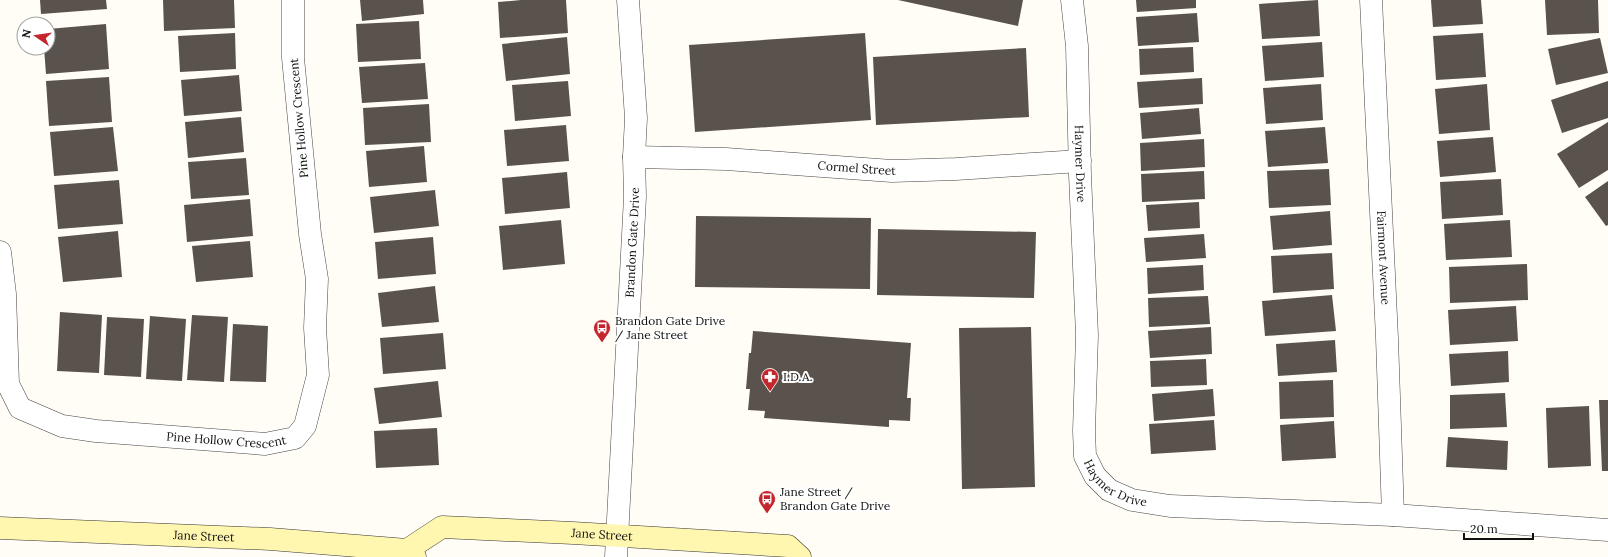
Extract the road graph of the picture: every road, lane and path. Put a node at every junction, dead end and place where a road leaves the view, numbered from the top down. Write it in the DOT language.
graph roads {
  1 [pos="293,0"];
  2 [pos="628,0"];
  3 [pos="1072,0"];
  4 [pos="1372,0"];
  5 [pos="634,157"];
  6 [pos="1080,161"];
  7 [pos="0,252"];
  8 [pos="1393,515"];
  9 [pos="0,528"];
  10 [pos="1608,530"];
  11 [pos="617,547"];
  12 [pos="411,554"];
  13 [pos="800,557"];
  1 -- 7 [label="street, Pine Hollow Crescent"];
  2 -- 5 [label="street, Brandon Gate Drive"];
  3 -- 6 [label="street, Haymer Drive"];
  4 -- 8 [label="street, Fairmont Avenue"];
  5 -- 6 [label="street, Cormel Street"];
  5 -- 11 [label="street, Brandon Gate Drive"];
  6 -- 8 [label="street, Haymer Drive"];
  8 -- 10 [label="street, Haymer Drive"];
  9 -- 12 [label="main road, Jane Street"];
  11 -- 12 [label="main road, Jane Street"];
  11 -- 13 [label="main road, Jane Street"];
}
